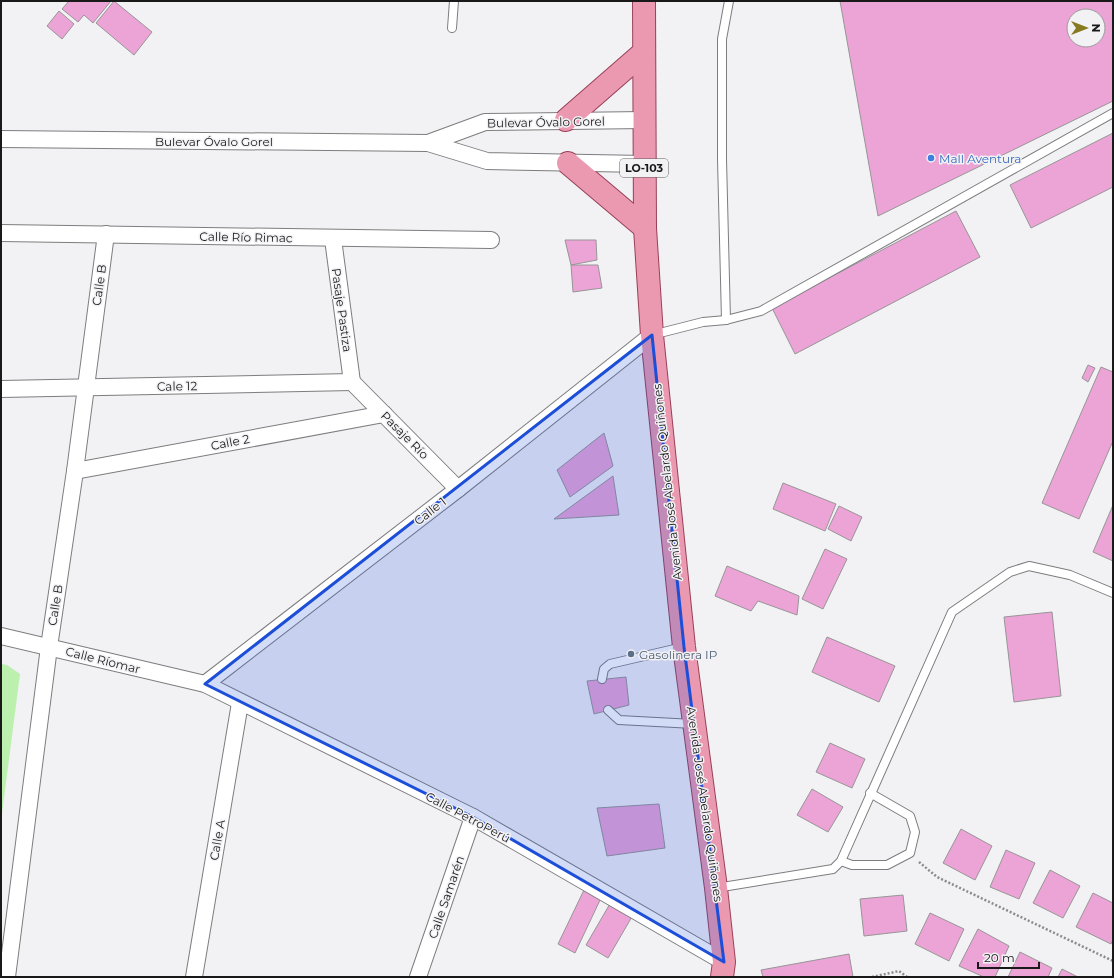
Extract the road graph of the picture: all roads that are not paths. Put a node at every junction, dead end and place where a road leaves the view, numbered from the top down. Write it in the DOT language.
graph roads {
  1 [pos="454,1"];
  2 [pos="644,1"];
  3 [pos="729,1"];
  4 [pos="452,28"];
  5 [pos="644,52"];
  6 [pos="1113,113"];
  7 [pos="566,120"];
  8 [pos="644,120"];
  9 [pos="1,139"];
  10 [pos="428,143"];
  11 [pos="568,163"];
  12 [pos="644,164"];
  13 [pos="645,228"];
  14 [pos="1,233"];
  15 [pos="106,234"];
  16 [pos="333,239"];
  17 [pos="491,240"];
  18 [pos="726,320"];
  19 [pos="652,335"];
  20 [pos="352,382"];
  21 [pos="86,388"];
  22 [pos="1,389"];
  23 [pos="384,414"];
  24 [pos="76,470"];
  25 [pos="458,489"];
  26 [pos="1113,593"];
  27 [pos="1,636"];
  28 [pos="49,647"];
  29 [pos="684,647"];
  30 [pos="602,679"];
  31 [pos="205,684"];
  32 [pos="240,703"];
  33 [pos="608,710"];
  34 [pos="694,724"];
  35 [pos="870,793"];
  36 [pos="473,817"];
  37 [pos="841,861"];
  38 [pos="716,888"];
  39 [pos="726,972"];
  40 [pos="7,977"];
  41 [pos="194,977"];
  42 [pos="418,977"];
  1 -- 4 [label="lane"];
  2 -- 5 [label="main road, Avenida José Abelardo Quiñones / LO-103"];
  3 -- 18 [label="lane"];
  5 -- 7 [label="main road"];
  5 -- 8 [label="main road, Avenida José Abelardo Quiñones / LO-103"];
  6 -- 18 [label="lane"];
  7 -- 8 [label="street, Bulevar Óvalo Gorel"];
  7 -- 10 [label="street, Bulevar Óvalo Gorel"];
  8 -- 12 [label="main road, Avenida José Abelardo Quiñones / LO-103"];
  9 -- 10 [label="street, Bulevar Óvalo Gorel"];
  10 -- 11 [label="street, Bulevar Óvalo Gorel"];
  11 -- 12 [label="street, Bulevar Óvalo Gorel"];
  11 -- 13 [label="main road"];
  12 -- 13 [label="main road, Avenida José Abelardo Quiñones / LO-103"];
  13 -- 19 [label="main road, Avenida José Abelardo Quiñones / LO-103"];
  14 -- 15 [label="street, Calle Río Rimac"];
  15 -- 16 [label="street, Calle Río Rimac"];
  15 -- 21 [label="street, Calle B"];
  16 -- 17 [label="street, Calle Río Rimac"];
  16 -- 20 [label="street, Pasaje Pastiza"];
  18 -- 19 [label="lane"];
  19 -- 25 [label="street, Calle 1"];
  19 -- 29 [label="main road, Avenida José Abelardo Quiñones / LO-103"];
  20 -- 21 [label="street, Cale 12"];
  20 -- 23 [label="street, Pasaje Río"];
  21 -- 22 [label="street, Cale 12"];
  21 -- 24 [label="street, Calle B"];
  23 -- 24 [label="street, Calle 2"];
  23 -- 25 [label="street, Pasaje Río"];
  24 -- 28 [label="street, Calle B"];
  25 -- 31 [label="street, Calle 1"];
  26 -- 35 [label="lane"];
  27 -- 28 [label="street, Calle Ríomar"];
  28 -- 31 [label="street, Calle Ríomar"];
  28 -- 40 [label="street, Calle B"];
  29 -- 30 [label="lane"];
  29 -- 34 [label="main road, Avenida José Abelardo Quiñones / LO-103"];
  31 -- 32 [label="street, Calle PetroPerú"];
  32 -- 36 [label="street, Calle PetroPerú"];
  32 -- 41 [label="street, Calle A"];
  33 -- 34 [label="lane"];
  34 -- 38 [label="main road, Avenida José Abelardo Quiñones / LO-103"];
  35 -- 37 [label="lane"];
  35 -- 37 [label="lane"];
  36 -- 39 [label="street, Calle PetroPerú"];
  36 -- 42 [label="street, Calle Samarén"];
  37 -- 38 [label="lane"];
  38 -- 39 [label="main road, Avenida José Abelardo Quiñones / LO-103"];
}
